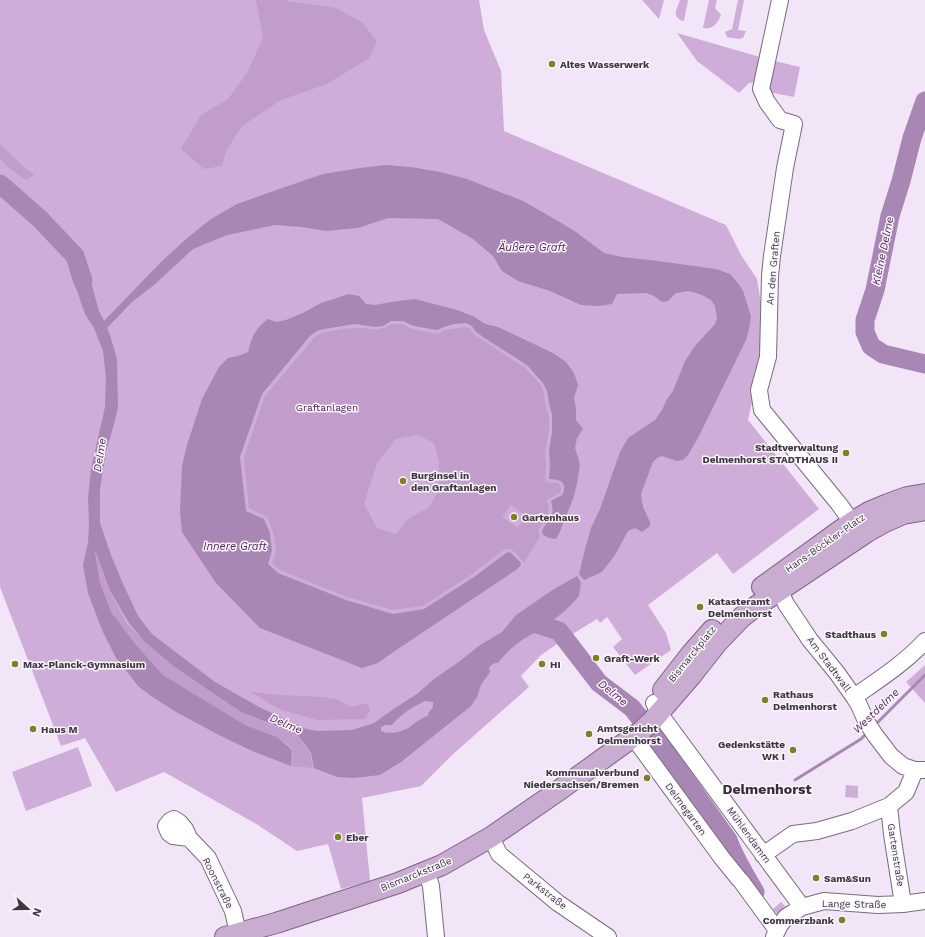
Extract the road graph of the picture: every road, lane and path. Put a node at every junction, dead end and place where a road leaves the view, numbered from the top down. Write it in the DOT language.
graph roads {
  1 [pos="780,0"];
  2 [pos="925,494"];
  3 [pos="925,510"];
  4 [pos="852,522"];
  5 [pos="776,585"];
  6 [pos="925,641"];
  7 [pos="854,697"];
  8 [pos="645,721"];
  9 [pos="920,770"];
  10 [pos="889,806"];
  11 [pos="189,838"];
  12 [pos="491,838"];
  13 [pos="763,854"];
  14 [pos="426,871"];
  15 [pos="925,901"];
  16 [pos="903,904"];
  17 [pos="802,907"];
  18 [pos="775,934"];
  19 [pos="232,935"];
  20 [pos="436,937"];
  21 [pos="608,937"];
  1 -- 4 [label="street, An den Graften"];
  2 -- 4 [label="main road, Hans-Böckler-Platz"];
  3 -- 5 [label="main road, Hans-Böckler-Platz"];
  4 -- 5 [label="main road, Hans-Böckler-Platz"];
  5 -- 7 [label="street, Am Stadtwall"];
  5 -- 8 [label="main road, Bismarckplatz"];
  6 -- 7 [label="street"];
  7 -- 9 [label="street, Am Stadtwall"];
  8 -- 12 [label="main road, Bismarckstraße"];
  8 -- 13 [label="street, Mühlendamm"];
  8 -- 18 [label="street, Delmegarten"];
  9 -- 10 [label="street"];
  10 -- 13 [label="street"];
  10 -- 16 [label="street, Gartenstraße"];
  11 -- 19 [label="street, Roonstraße"];
  12 -- 14 [label="main road, Bismarckstraße"];
  12 -- 21 [label="street, Parkstraße"];
  13 -- 17 [label="street, Mühlendamm"];
  14 -- 19 [label="main road, Bismarckstraße"];
  14 -- 20 [label="street"];
  15 -- 16 [label="street, Lange Straße"];
  16 -- 17 [label="street, Lange Straße"];
  17 -- 18 [label="street, Lange Straße"];
}
